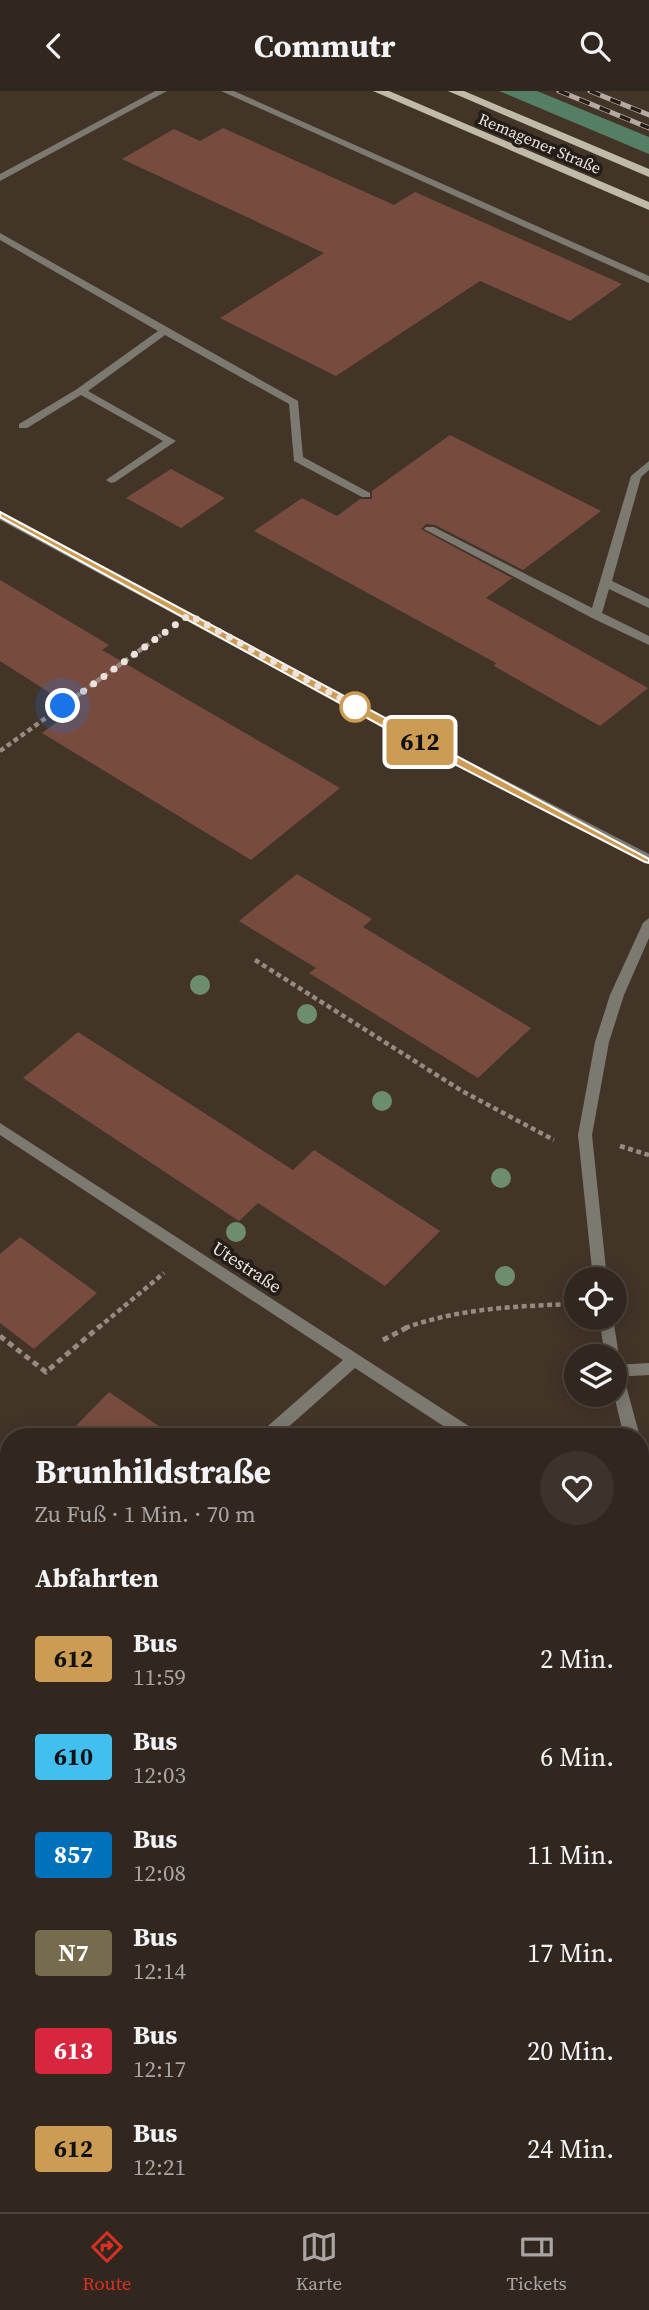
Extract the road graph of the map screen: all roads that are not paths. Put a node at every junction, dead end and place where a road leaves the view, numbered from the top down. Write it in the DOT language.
graph roads {
  1 [pos="162,91"];
  2 [pos="226,91"];
  3 [pos="379,91"];
  4 [pos="454,91"];
  5 [pos="649,173"];
  6 [pos="0,178"];
  7 [pos="649,207"];
  8 [pos="0,236"];
  9 [pos="649,280"];
  10 [pos="165,331"];
  11 [pos="81,391"];
  12 [pos="23,426"];
  13 [pos="649,464"];
  14 [pos="111,480"];
  15 [pos="366,495"];
  16 [pos="0,515"];
  17 [pos="430,529"];
  18 [pos="607,583"];
  19 [pos="649,604"];
  20 [pos="596,615"];
  21 [pos="649,641"];
  22 [pos="649,859"];
  23 [pos="649,923"];
  24 [pos="0,1128"];
  25 [pos="599,1267"];
  26 [pos="353,1360"];
  27 [pos="627,1369"];
  28 [pos="649,1369"];
  29 [pos="624,1407"];
  30 [pos="276,1428"];
  31 [pos="459,1428"];
  32 [pos="630,1428"];
  1 -- 6 [label="street"];
  2 -- 9 [label="street"];
  3 -- 7 [label="main road, Remagener Straße"];
  4 -- 5 [label="main road, Remagener Straße"];
  8 -- 10 [label="street"];
  10 -- 11 [label="street"];
  10 -- 15 [label="street"];
  11 -- 12 [label="street"];
  11 -- 14 [label="street"];
  13 -- 18 [label="street"];
  16 -- 22 [label="street"];
  17 -- 20 [label="street"];
  18 -- 19 [label="street"];
  18 -- 20 [label="street"];
  20 -- 21 [label="street"];
  23 -- 25 [label="street"];
  24 -- 26 [label="street, Utestraße"];
  26 -- 30 [label="street"];
  26 -- 31 [label="street, Utestraße"];
  27 -- 28 [label="street"];
  29 -- 32 [label="street"];
}
